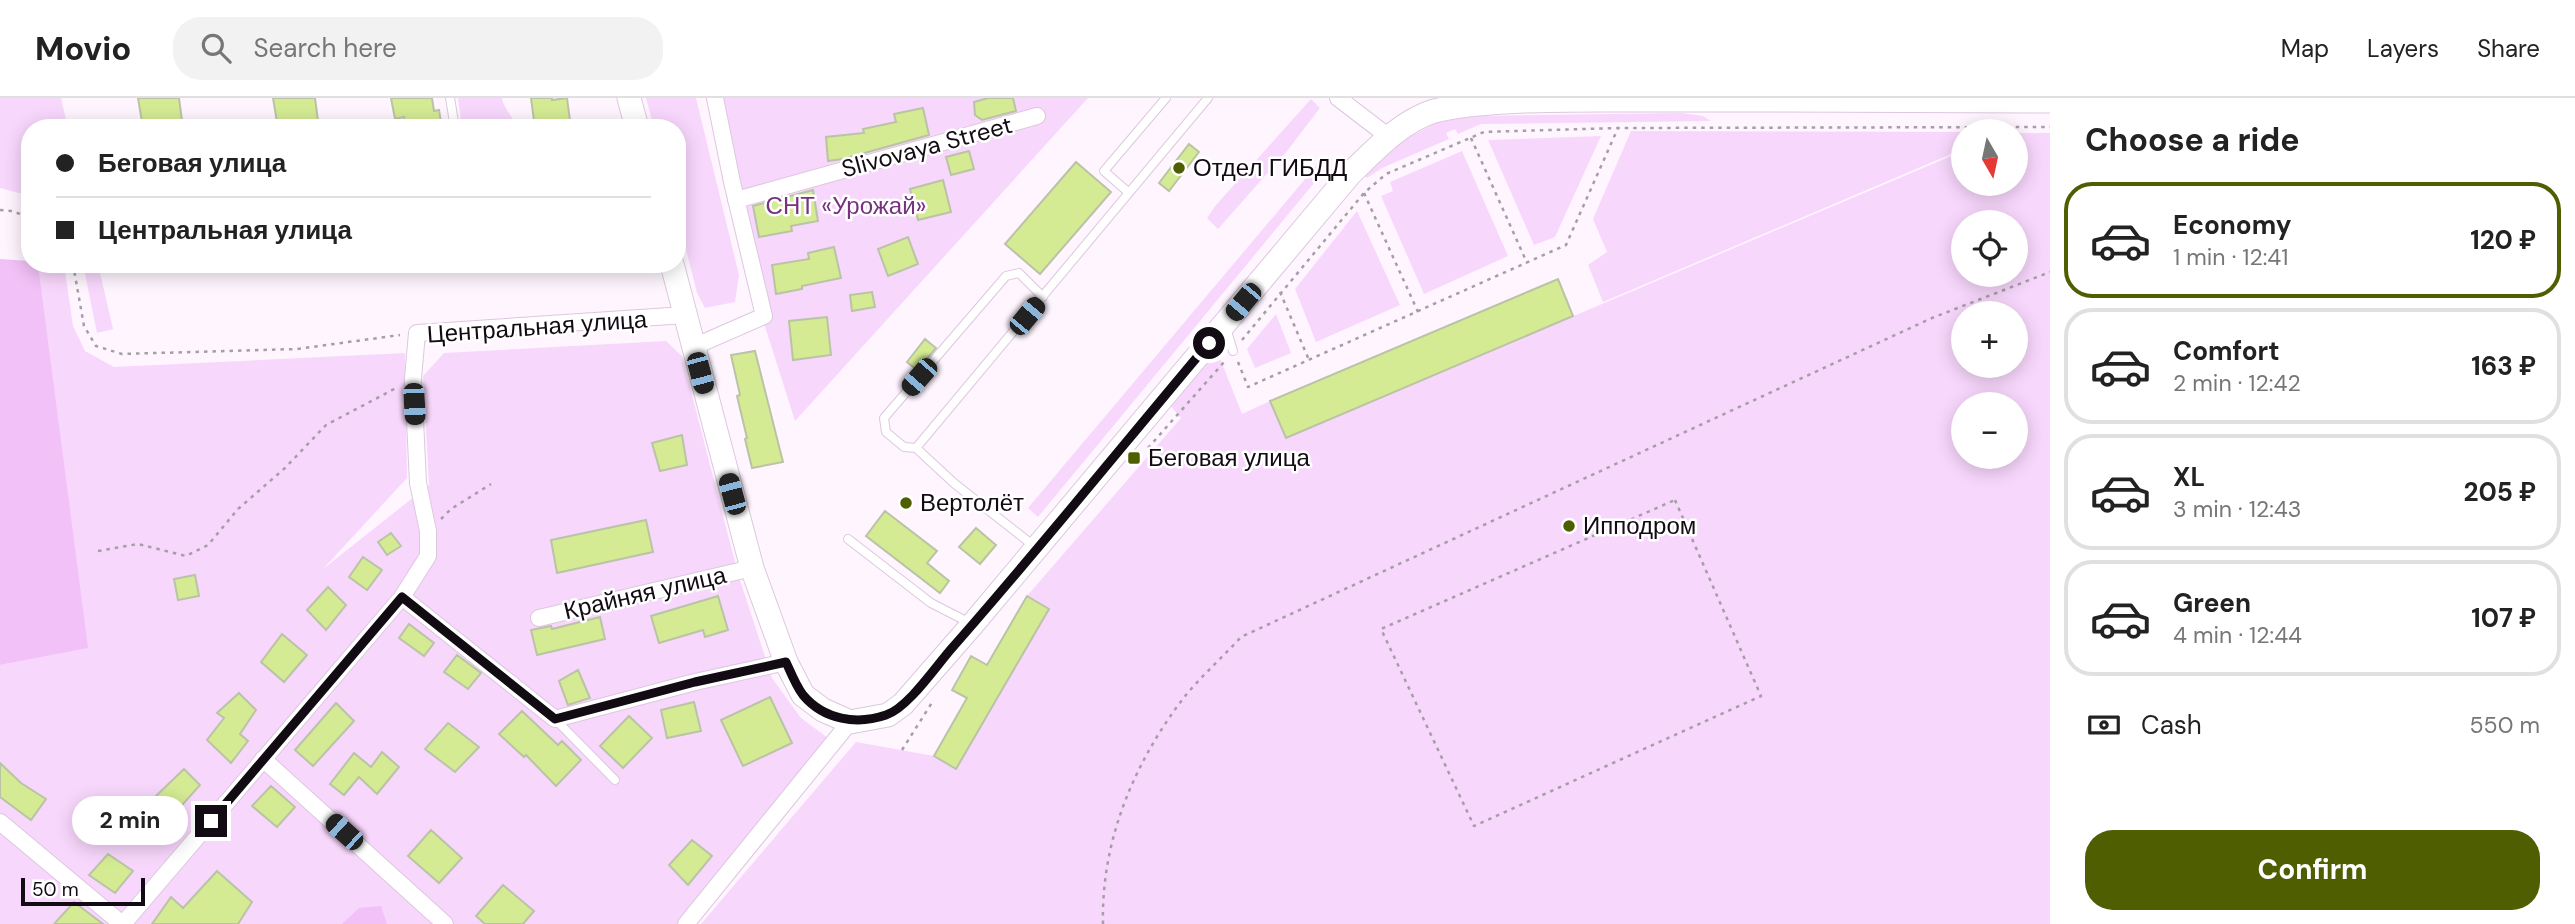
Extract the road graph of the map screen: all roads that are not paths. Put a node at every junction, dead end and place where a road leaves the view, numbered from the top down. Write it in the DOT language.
graph roads {
  1 [pos="450,98"];
  2 [pos="629,98"];
  3 [pos="715,98"];
  4 [pos="1166,98"];
  5 [pos="1208,98"];
  6 [pos="1338,98"];
  7 [pos="1831,98"];
  8 [pos="1774,99"];
  9 [pos="2024,100"];
  10 [pos="2050,101"];
  11 [pos="1037,116"];
  12 [pos="454,119"];
  13 [pos="635,119"];
  14 [pos="1389,137"];
  15 [pos="1128,192"];
  16 [pos="736,200"];
  17 [pos="675,273"];
  18 [pos="1043,297"];
  19 [pos="685,315"];
  20 [pos="1225,323"];
  21 [pos="694,347"];
  22 [pos="1233,351"];
  23 [pos="916,449"];
  24 [pos="848,539"];
  25 [pos="1037,548"];
  26 [pos="752,568"];
  27 [pos="402,597"];
  28 [pos="539,618"];
  29 [pos="972,625"];
  30 [pos="786,662"];
  31 [pos="555,719"];
  32 [pos="850,722"];
  33 [pos="263,759"];
  34 [pos="615,780"];
  35 [pos="0,822"];
  36 [pos="122,924"];
  37 [pos="445,924"];
  38 [pos="686,924"];
  1 -- 12 [label="lane"];
  2 -- 13 [label="street"];
  3 -- 16 [label="street"];
  4 -- 15 [label="lane"];
  5 -- 15 [label="lane"];
  6 -- 14 [label="street"];
  7 -- 8 [label="street"];
  7 -- 9 [label="street"];
  8 -- 14 [label="street"];
  9 -- 10 [label="street"];
  11 -- 16 [label="street, Slivovaya Street"];
  14 -- 20 [label="street"];
  15 -- 18 [label="lane"];
  16 -- 21 [label="street"];
  17 -- 19 [label="street"];
  18 -- 23 [label="lane"];
  18 -- 23 [label="lane"];
  19 -- 21 [label="street"];
  19 -- 27 [label="street, Центральная улица"];
  20 -- 22 [label="lane"];
  20 -- 25 [label="street"];
  21 -- 26 [label="street"];
  23 -- 25 [label="lane"];
  24 -- 29 [label="lane"];
  25 -- 29 [label="street"];
  26 -- 28 [label="street, Крайняя улица"];
  26 -- 30 [label="street"];
  27 -- 31 [label="street"];
  27 -- 33 [label="street, Центральная улица"];
  29 -- 32 [label="street"];
  30 -- 31 [label="street"];
  30 -- 32 [label="street"];
  31 -- 34 [label="lane"];
  32 -- 38 [label="street"];
  33 -- 36 [label="street, Центральная улица"];
  33 -- 37 [label="street"];
  35 -- 36 [label="street"];
}
